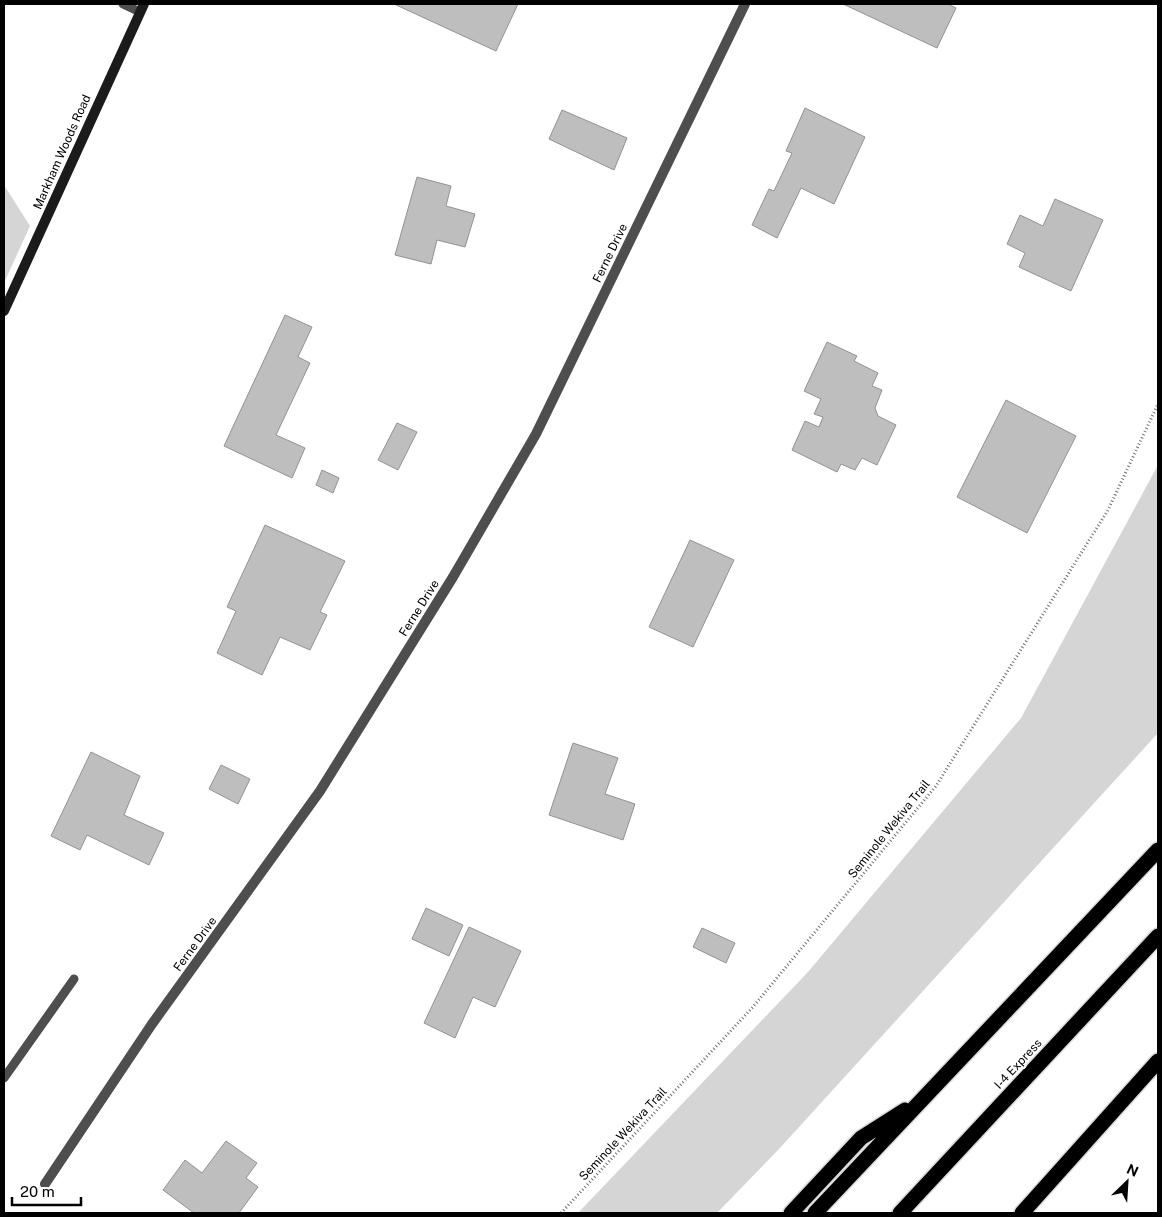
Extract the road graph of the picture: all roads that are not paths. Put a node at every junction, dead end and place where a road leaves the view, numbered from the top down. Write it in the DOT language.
graph roads {
  1 [pos="123,4"];
  2 [pos="744,4"];
  3 [pos="142,8"];
  4 [pos="4,311"];
  5 [pos="1158,850"];
  6 [pos="1158,936"];
  7 [pos="74,979"];
  8 [pos="1158,1061"];
  9 [pos="4,1078"];
  10 [pos="925,1097"];
  11 [pos="45,1184"];
  12 [pos="791,1213"];
  13 [pos="815,1213"];
  14 [pos="900,1213"];
  15 [pos="1022,1213"];
  1 -- 3 [label="lane"];
  2 -- 11 [label="street, Ferne Drive"];
  3 -- 4 [label="main road, Markham Woods Road"];
  5 -- 10 [label="highway"];
  6 -- 14 [label="highway, I-4 Express"];
  7 -- 9 [label="lane"];
  8 -- 15 [label="highway"];
  10 -- 12 [label="highway"];
  10 -- 13 [label="highway"];
}
